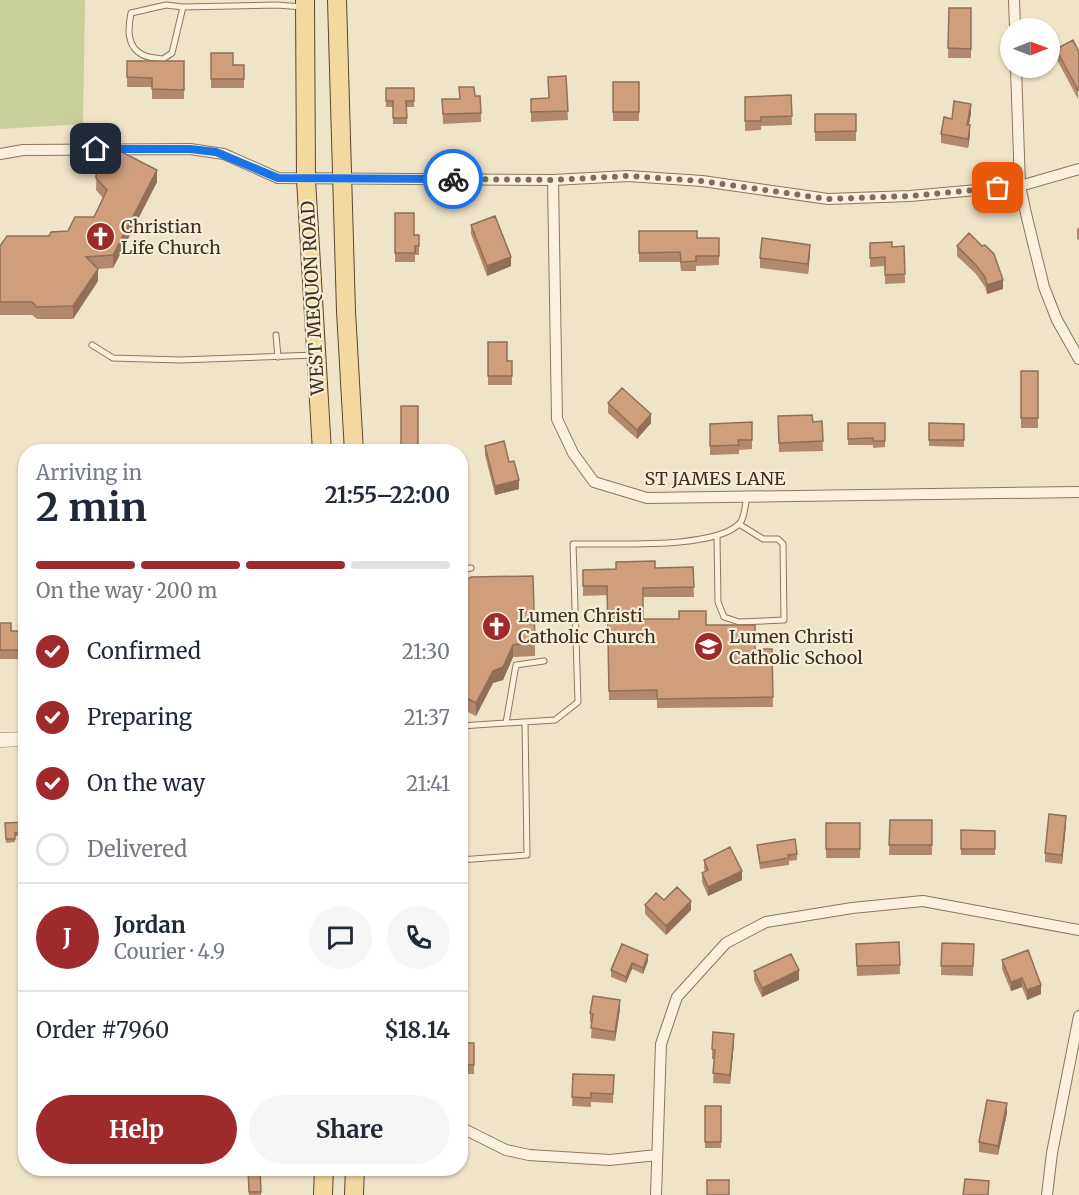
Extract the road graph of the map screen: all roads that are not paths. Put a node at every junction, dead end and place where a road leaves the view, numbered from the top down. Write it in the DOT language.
graph roads {
  1 [pos="337,0"];
  2 [pos="1014,0"];
  3 [pos="305,3"];
  4 [pos="183,7"];
  5 [pos="1015,18"];
  6 [pos="1016,78"];
  7 [pos="0,154"];
  8 [pos="1079,169"];
  9 [pos="306,179"];
  10 [pos="342,179"];
  11 [pos="553,180"];
  12 [pos="1020,186"];
  13 [pos="276,335"];
  14 [pos="92,345"];
  15 [pos="316,355"];
  16 [pos="278,357"];
  17 [pos="1079,359"];
  18 [pos="322,444"];
  19 [pos="354,444"];
  20 [pos="1079,492"];
  21 [pos="747,496"];
  22 [pos="739,524"];
  23 [pos="717,537"];
  24 [pos="471,568"];
  25 [pos="468,569"];
  26 [pos="544,661"];
  27 [pos="525,722"];
  28 [pos="506,723"];
  29 [pos="468,725"];
  30 [pos="18,739"];
  31 [pos="0,740"];
  32 [pos="468,859"];
  33 [pos="1079,930"];
  34 [pos="1079,1016"];
  35 [pos="468,1130"];
  36 [pos="657,1155"];
  37 [pos="324,1176"];
  38 [pos="355,1176"];
  39 [pos="323,1195"];
  40 [pos="354,1195"];
  41 [pos="656,1195"];
  42 [pos="1047,1195"];
  1 -- 10 [label="main road, WEST MEQUON ROAD"];
  2 -- 5 [label="street"];
  3 -- 4 [label="lane"];
  3 -- 9 [label="main road, WEST MEQUON ROAD"];
  4 -- 4 [label="lane"];
  6 -- 12 [label="street"];
  7 -- 9 [label="street"];
  8 -- 12 [label="street"];
  9 -- 10 [label="street"];
  9 -- 15 [label="main road, WEST MEQUON ROAD"];
  10 -- 11 [label="street"];
  10 -- 19 [label="main road, WEST MEQUON ROAD"];
  11 -- 12 [label="street"];
  11 -- 21 [label="street, ST JAMES LANE"];
  12 -- 17 [label="street"];
  13 -- 16 [label="lane"];
  14 -- 16 [label="lane"];
  15 -- 16 [label="lane"];
  15 -- 18 [label="main road, WEST MEQUON ROAD"];
  20 -- 21 [label="street, ST JAMES LANE"];
  21 -- 22 [label="lane"];
  22 -- 23 [label="lane"];
  22 -- 23 [label="lane"];
  23 -- 27 [label="lane"];
  24 -- 25 [label="lane"];
  26 -- 28 [label="lane"];
  27 -- 28 [label="lane"];
  27 -- 32 [label="lane"];
  28 -- 29 [label="lane"];
  30 -- 31 [label="street"];
  33 -- 36 [label="street"];
  34 -- 42 [label="street"];
  35 -- 36 [label="street"];
  36 -- 41 [label="street"];
  37 -- 39 [label="main road"];
  38 -- 40 [label="main road"];
}
